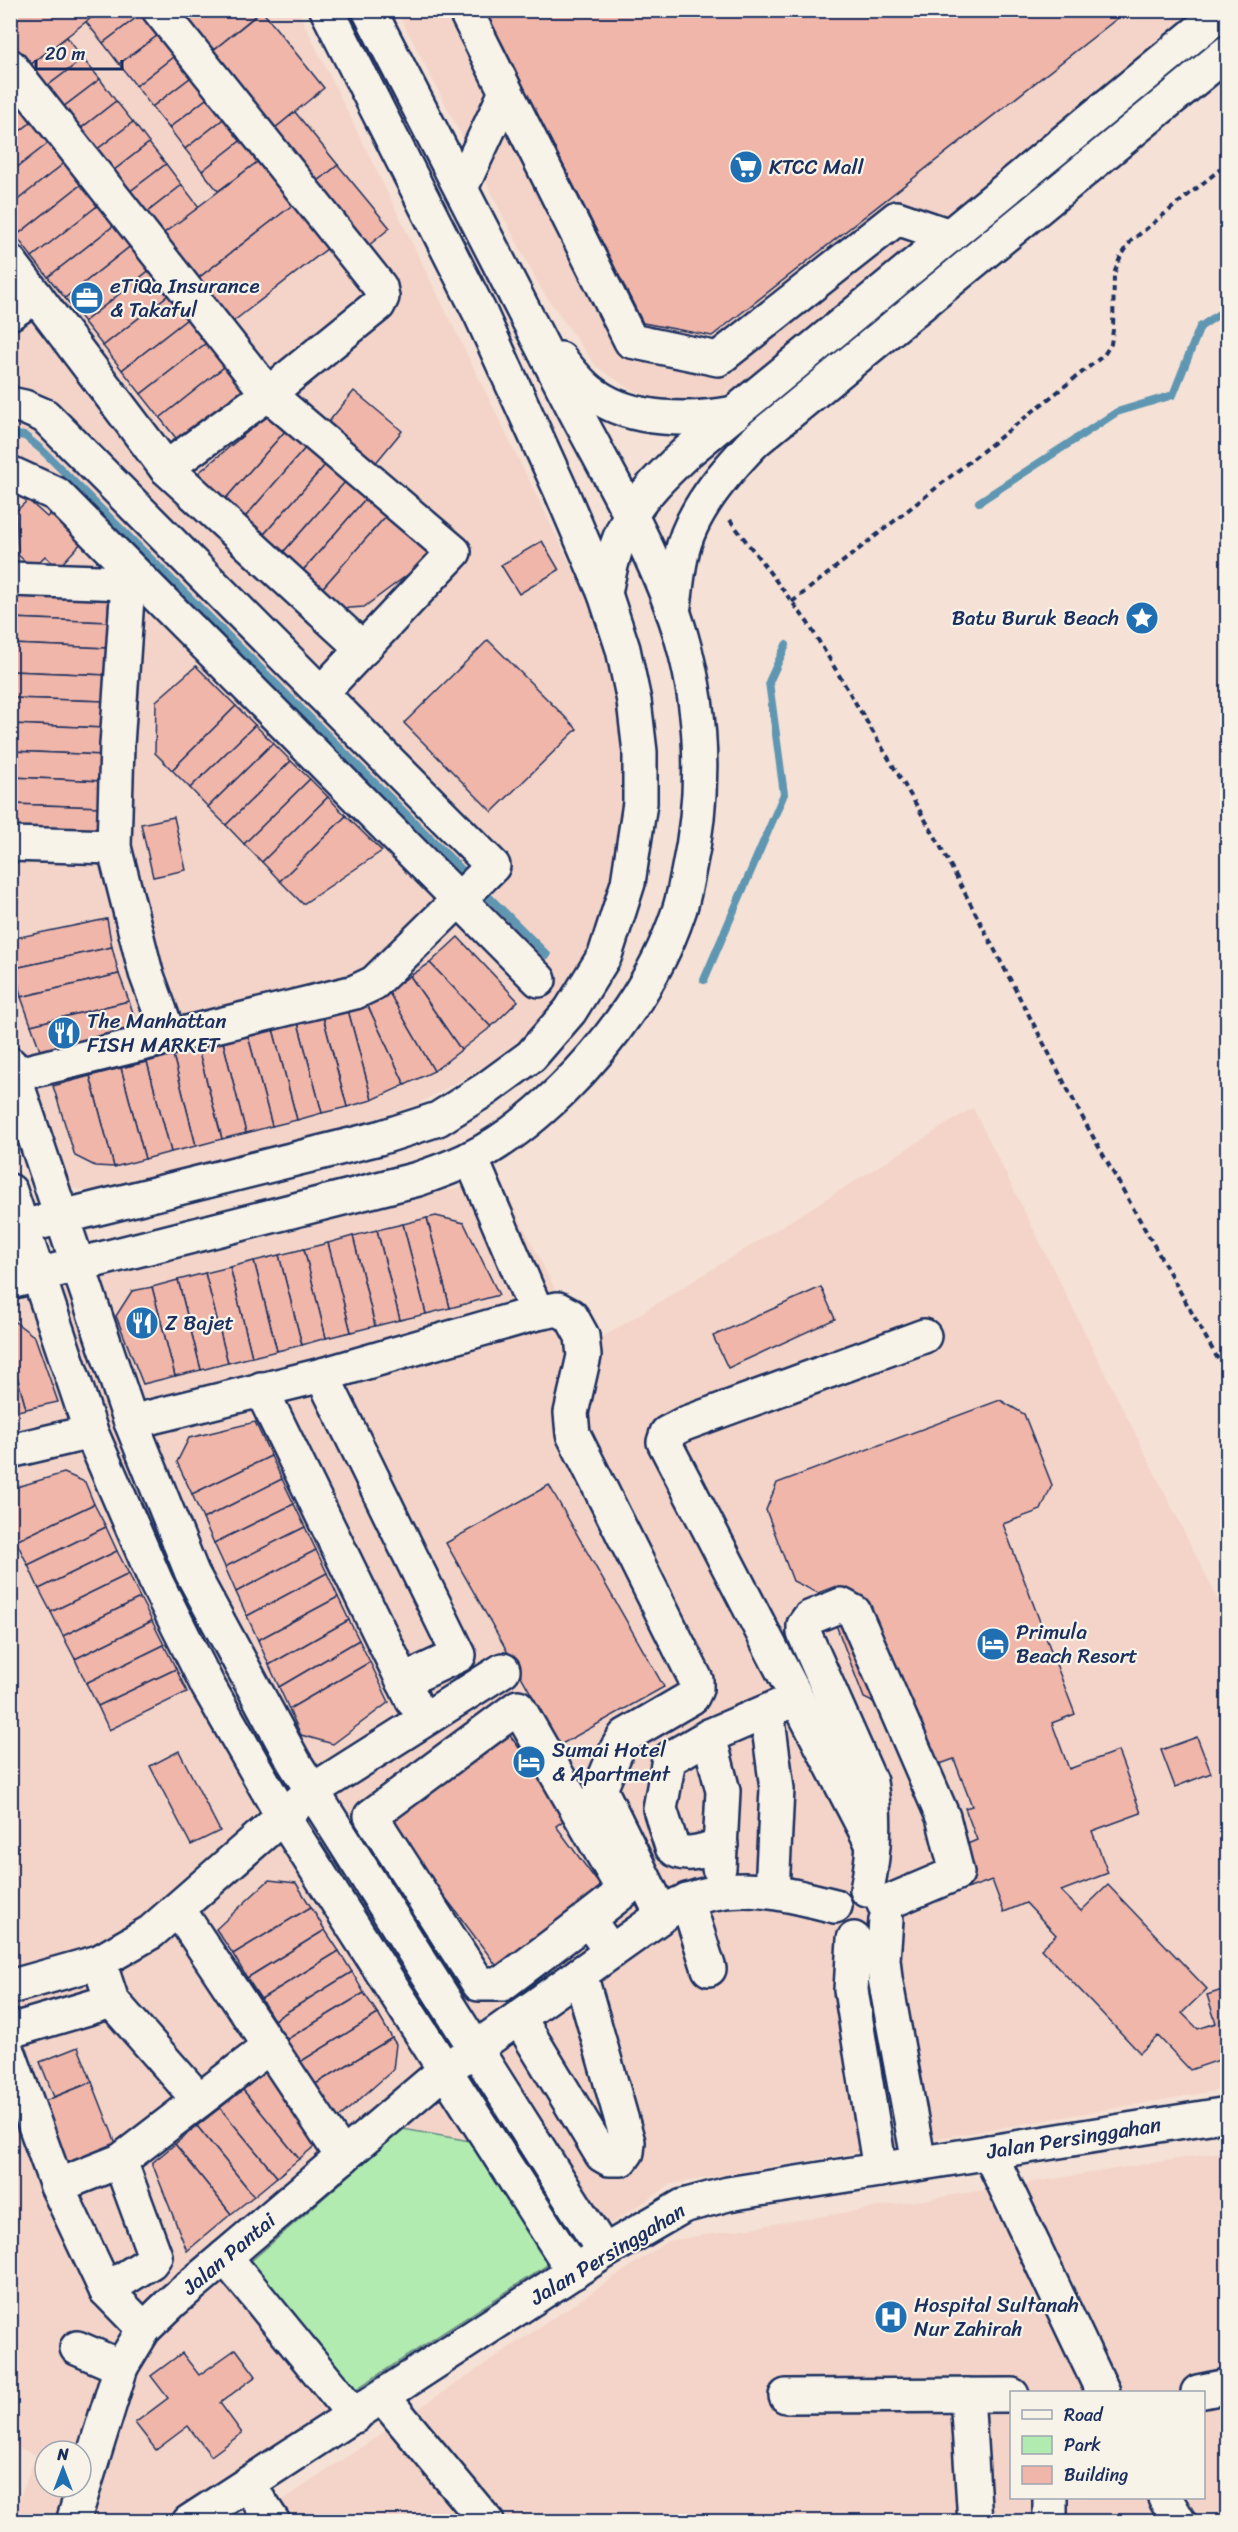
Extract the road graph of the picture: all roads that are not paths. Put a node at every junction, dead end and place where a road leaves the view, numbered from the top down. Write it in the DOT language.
graph roads {
  1 [pos="159,10"];
  2 [pos="327,10"];
  3 [pos="369,10"];
  4 [pos="1211,14"];
  5 [pos="460,23"];
  6 [pos="1227,52"];
  7 [pos="10,66"];
  8 [pos="508,110"];
  9 [pos="460,188"];
  10 [pos="556,234"];
  11 [pos="950,236"];
  12 [pos="10,262"];
  13 [pos="23,305"];
  14 [pos="525,315"];
  15 [pos="268,394"];
  16 [pos="10,404"];
  17 [pos="735,413"];
  18 [pos="166,468"];
  19 [pos="10,473"];
  20 [pos="629,515"];
  21 [pos="131,578"];
  22 [pos="10,579"];
  23 [pos="605,594"];
  24 [pos="673,612"];
  25 [pos="363,649"];
  26 [pos="321,693"];
  27 [pos="10,844"];
  28 [pos="114,847"];
  29 [pos="459,900"];
  30 [pos="538,980"];
  31 [pos="170,1038"];
  32 [pos="12,1070"];
  33 [pos="471,1158"];
  34 [pos="10,1191"];
  35 [pos="61,1218"];
  36 [pos="16,1229"];
  37 [pos="76,1265"];
  38 [pos="24,1279"];
  39 [pos="537,1313"];
  40 [pos="924,1336"];
  41 [pos="322,1375"];
  42 [pos="261,1389"];
  43 [pos="131,1422"];
  44 [pos="91,1432"];
  45 [pos="10,1451"];
  46 [pos="503,1670"];
  47 [pos="404,1681"];
  48 [pos="796,1699"];
  49 [pos="767,1712"];
  50 [pos="423,1721"];
  51 [pos="709,1736"];
  52 [pos="312,1791"];
  53 [pos="283,1817"];
  54 [pos="721,1845"];
  55 [pos="873,1845"];
  56 [pos="772,1890"];
  57 [pos="688,1902"];
  58 [pos="879,1905"];
  59 [pos="836,1906"];
  60 [pos="178,1909"];
  61 [pos="588,1918"];
  62 [pos="854,1939"];
  63 [pos="611,1952"];
  64 [pos="99,1962"];
  65 [pos="709,1969"];
  66 [pos="580,1974"];
  67 [pos="10,1987"];
  68 [pos="112,2001"];
  69 [pos="519,2018"];
  70 [pos="10,2031"];
  71 [pos="270,2046"];
  72 [pos="475,2050"];
  73 [pos="10,2056"];
  74 [pos="445,2070"];
  75 [pos="199,2100"];
  76 [pos="1227,2114"];
  77 [pos="989,2152"];
  78 [pos="343,2157"];
  79 [pos="120,2161"];
  80 [pos="919,2163"];
  81 [pos="880,2170"];
  82 [pos="57,2186"];
  83 [pos="604,2252"];
  84 [pos="225,2257"];
  85 [pos="574,2272"];
  86 [pos="106,2290"];
  87 [pos="144,2329"];
  88 [pos="76,2348"];
  89 [pos="121,2367"];
  90 [pos="1227,2386"];
  91 [pos="1103,2391"];
  92 [pos="1203,2391"];
  93 [pos="967,2395"];
  94 [pos="1010,2395"];
  95 [pos="786,2396"];
  96 [pos="383,2397"];
  97 [pos="355,2416"];
  98 [pos="248,2484"];
  99 [pos="1050,2499"];
  100 [pos="1166,2499"];
  101 [pos="73,2522"];
  102 [pos="189,2522"];
  103 [pos="273,2522"];
  104 [pos="487,2522"];
  105 [pos="975,2522"];
  106 [pos="1050,2522"];
  107 [pos="1179,2522"];
  1 -- 15 [label="street"];
  2 -- 23 [label="street"];
  3 -- 9 [label="street"];
  4 -- 11 [label="street"];
  5 -- 8 [label="street"];
  6 -- 24 [label="street"];
  7 -- 15 [label="street"];
  8 -- 9 [label="street"];
  8 -- 10 [label="street"];
  8 -- 11 [label="street"];
  9 -- 14 [label="street"];
  11 -- 17 [label="street"];
  12 -- 13 [label="street"];
  13 -- 18 [label="street"];
  14 -- 17 [label="street"];
  14 -- 20 [label="street"];
  15 -- 18 [label="street"];
  15 -- 25 [label="street"];
  16 -- 26 [label="street"];
  17 -- 20 [label="street"];
  18 -- 25 [label="street"];
  19 -- 21 [label="street"];
  20 -- 23 [label="street"];
  20 -- 24 [label="street"];
  21 -- 22 [label="street"];
  21 -- 28 [label="street"];
  21 -- 29 [label="street"];
  23 -- 35 [label="street"];
  24 -- 33 [label="street"];
  25 -- 26 [label="street"];
  26 -- 29 [label="street"];
  27 -- 28 [label="street"];
  28 -- 31 [label="street"];
  29 -- 30 [label="street"];
  29 -- 31 [label="street"];
  31 -- 32 [label="street"];
  32 -- 35 [label="street"];
  33 -- 37 [label="street"];
  33 -- 39 [label="street"];
  34 -- 36 [label="street"];
  35 -- 36 [label="street"];
  35 -- 37 [label="street"];
  36 -- 38 [label="street"];
  37 -- 38 [label="street"];
  37 -- 43 [label="street"];
  38 -- 44 [label="street"];
  39 -- 41 [label="street"];
  39 -- 57 [label="street"];
  40 -- 48 [label="street"];
  41 -- 42 [label="street"];
  41 -- 47 [label="street"];
  42 -- 43 [label="street"];
  42 -- 47 [label="street"];
  43 -- 52 [label="street"];
  44 -- 45 [label="street"];
  44 -- 53 [label="street"];
  46 -- 50 [label="street"];
  47 -- 50 [label="street"];
  48 -- 49 [label="street"];
  48 -- 55 [label="street"];
  49 -- 51 [label="street"];
  49 -- 56 [label="street"];
  50 -- 52 [label="street"];
  51 -- 54 [label="street"];
  51 -- 54 [label="street"];
  52 -- 53 [label="street"];
  52 -- 72 [label="street"];
  53 -- 60 [label="street"];
  53 -- 74 [label="street"];
  54 -- 57 [label="street"];
  55 -- 58 [label="street"];
  55 -- 58 [label="street"];
  56 -- 57 [label="street"];
  56 -- 59 [label="street"];
  57 -- 63 [label="street, Jalan Pantai"];
  57 -- 65 [label="street"];
  58 -- 59 [label="street"];
  58 -- 62 [label="street"];
  58 -- 80 [label="street"];
  59 -- 62 [label="street"];
  60 -- 64 [label="street"];
  60 -- 71 [label="street"];
  61 -- 61 [label="street"];
  61 -- 63 [label="street"];
  62 -- 81 [label="street"];
  63 -- 66 [label="street, Jalan Pantai"];
  64 -- 67 [label="street"];
  64 -- 68 [label="street"];
  66 -- 69 [label="street, Jalan Pantai"];
  66 -- 69 [label="street"];
  68 -- 70 [label="street"];
  68 -- 75 [label="street"];
  69 -- 72 [label="street, Jalan Pantai"];
  71 -- 75 [label="street"];
  71 -- 78 [label="street"];
  72 -- 74 [label="street, Jalan Pantai"];
  72 -- 83 [label="street"];
  73 -- 82 [label="street"];
  74 -- 78 [label="street, Jalan Pantai"];
  74 -- 85 [label="street"];
  75 -- 79 [label="street"];
  76 -- 77 [label="street, Jalan Persinggahan"];
  77 -- 80 [label="street, Jalan Persinggahan"];
  77 -- 91 [label="street"];
  78 -- 84 [label="street, Jalan Pantai"];
  79 -- 82 [label="street"];
  79 -- 86 [label="street"];
  80 -- 81 [label="street, Jalan Persinggahan"];
  81 -- 83 [label="street, Jalan Persinggahan"];
  82 -- 86 [label="street"];
  83 -- 85 [label="street, Jalan Persinggahan"];
  84 -- 87 [label="street, Jalan Pantai"];
  84 -- 97 [label="street"];
  85 -- 96 [label="street, Jalan Persinggahan"];
  86 -- 87 [label="street"];
  87 -- 89 [label="street, Jalan Pantai"];
  88 -- 89 [label="street"];
  89 -- 101 [label="street, Jalan Pantai"];
  90 -- 92 [label="street"];
  93 -- 94 [label="street"];
  93 -- 95 [label="street"];
  93 -- 105 [label="street"];
  96 -- 97 [label="street, Jalan Persinggahan"];
  96 -- 104 [label="street"];
  97 -- 98 [label="street, Jalan Persinggahan"];
  98 -- 102 [label="street, Jalan Persinggahan"];
  98 -- 103 [label="street"];
  99 -- 106 [label="street"];
  100 -- 107 [label="street"];
}
